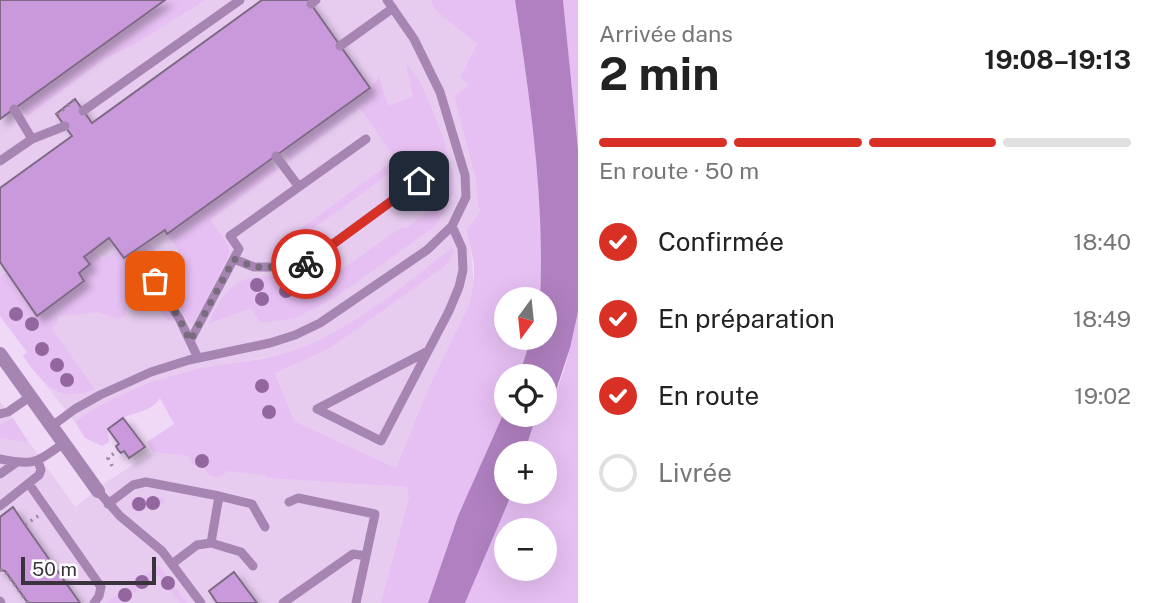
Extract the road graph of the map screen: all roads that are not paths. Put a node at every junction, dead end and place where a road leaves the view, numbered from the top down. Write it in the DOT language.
graph roads {
  1 [pos="240,0"];
  2 [pos="390,4"];
  3 [pos="340,46"];
  4 [pos="14,109"];
  5 [pos="83,111"];
  6 [pos="65,125"];
  7 [pos="32,139"];
  8 [pos="366,139"];
  9 [pos="276,156"];
  10 [pos="0,162"];
  11 [pos="419,181"];
  12 [pos="299,187"];
  13 [pos="452,226"];
  14 [pos="234,259"];
  15 [pos="142,262"];
  16 [pos="190,341"];
  17 [pos="428,351"];
  18 [pos="0,354"];
  19 [pos="198,358"];
  20 [pos="32,396"];
  21 [pos="0,414"];
  22 [pos="52,426"];
  23 [pos="64,443"];
  24 [pos="0,459"];
  25 [pos="38,461"];
  26 [pos="16,462"];
  27 [pos="0,474"];
  28 [pos="29,484"];
  29 [pos="98,491"];
  30 [pos="219,496"];
  31 [pos="289,502"];
  32 [pos="108,504"];
  33 [pos="0,506"];
  34 [pos="265,527"];
  35 [pos="211,543"];
  36 [pos="366,556"];
  37 [pos="172,564"];
  38 [pos="253,566"];
  39 [pos="94,603"];
  40 [pos="201,603"];
  41 [pos="283,603"];
  42 [pos="356,603"];
  1 -- 5 [label="lane"];
  2 -- 3 [label="lane"];
  2 -- 13 [label="lane"];
  4 -- 7 [label="lane"];
  6 -- 7 [label="lane"];
  7 -- 10 [label="lane"];
  8 -- 12 [label="lane"];
  9 -- 12 [label="lane"];
  11 -- 14 [label="lane"];
  12 -- 14 [label="lane"];
  13 -- 17 [label="lane"];
  13 -- 19 [label="lane"];
  14 -- 16 [label="lane"];
  15 -- 16 [label="lane"];
  16 -- 19 [label="lane"];
  17 -- 17 [label="lane"];
  18 -- 20 [label="street"];
  19 -- 22 [label="lane"];
  20 -- 21 [label="lane"];
  20 -- 22 [label="street"];
  22 -- 23 [label="street"];
  23 -- 25 [label="lane"];
  23 -- 29 [label="street"];
  24 -- 26 [label="lane"];
  25 -- 26 [label="lane"];
  25 -- 28 [label="lane"];
  26 -- 27 [label="lane"];
  28 -- 33 [label="lane"];
  28 -- 39 [label="lane"];
  29 -- 32 [label="lane"];
  30 -- 32 [label="lane"];
  30 -- 34 [label="lane"];
  30 -- 35 [label="lane"];
  31 -- 36 [label="lane"];
  32 -- 37 [label="lane"];
  35 -- 37 [label="lane"];
  35 -- 38 [label="lane"];
  36 -- 41 [label="lane"];
  36 -- 42 [label="lane"];
  37 -- 40 [label="lane"];
}
